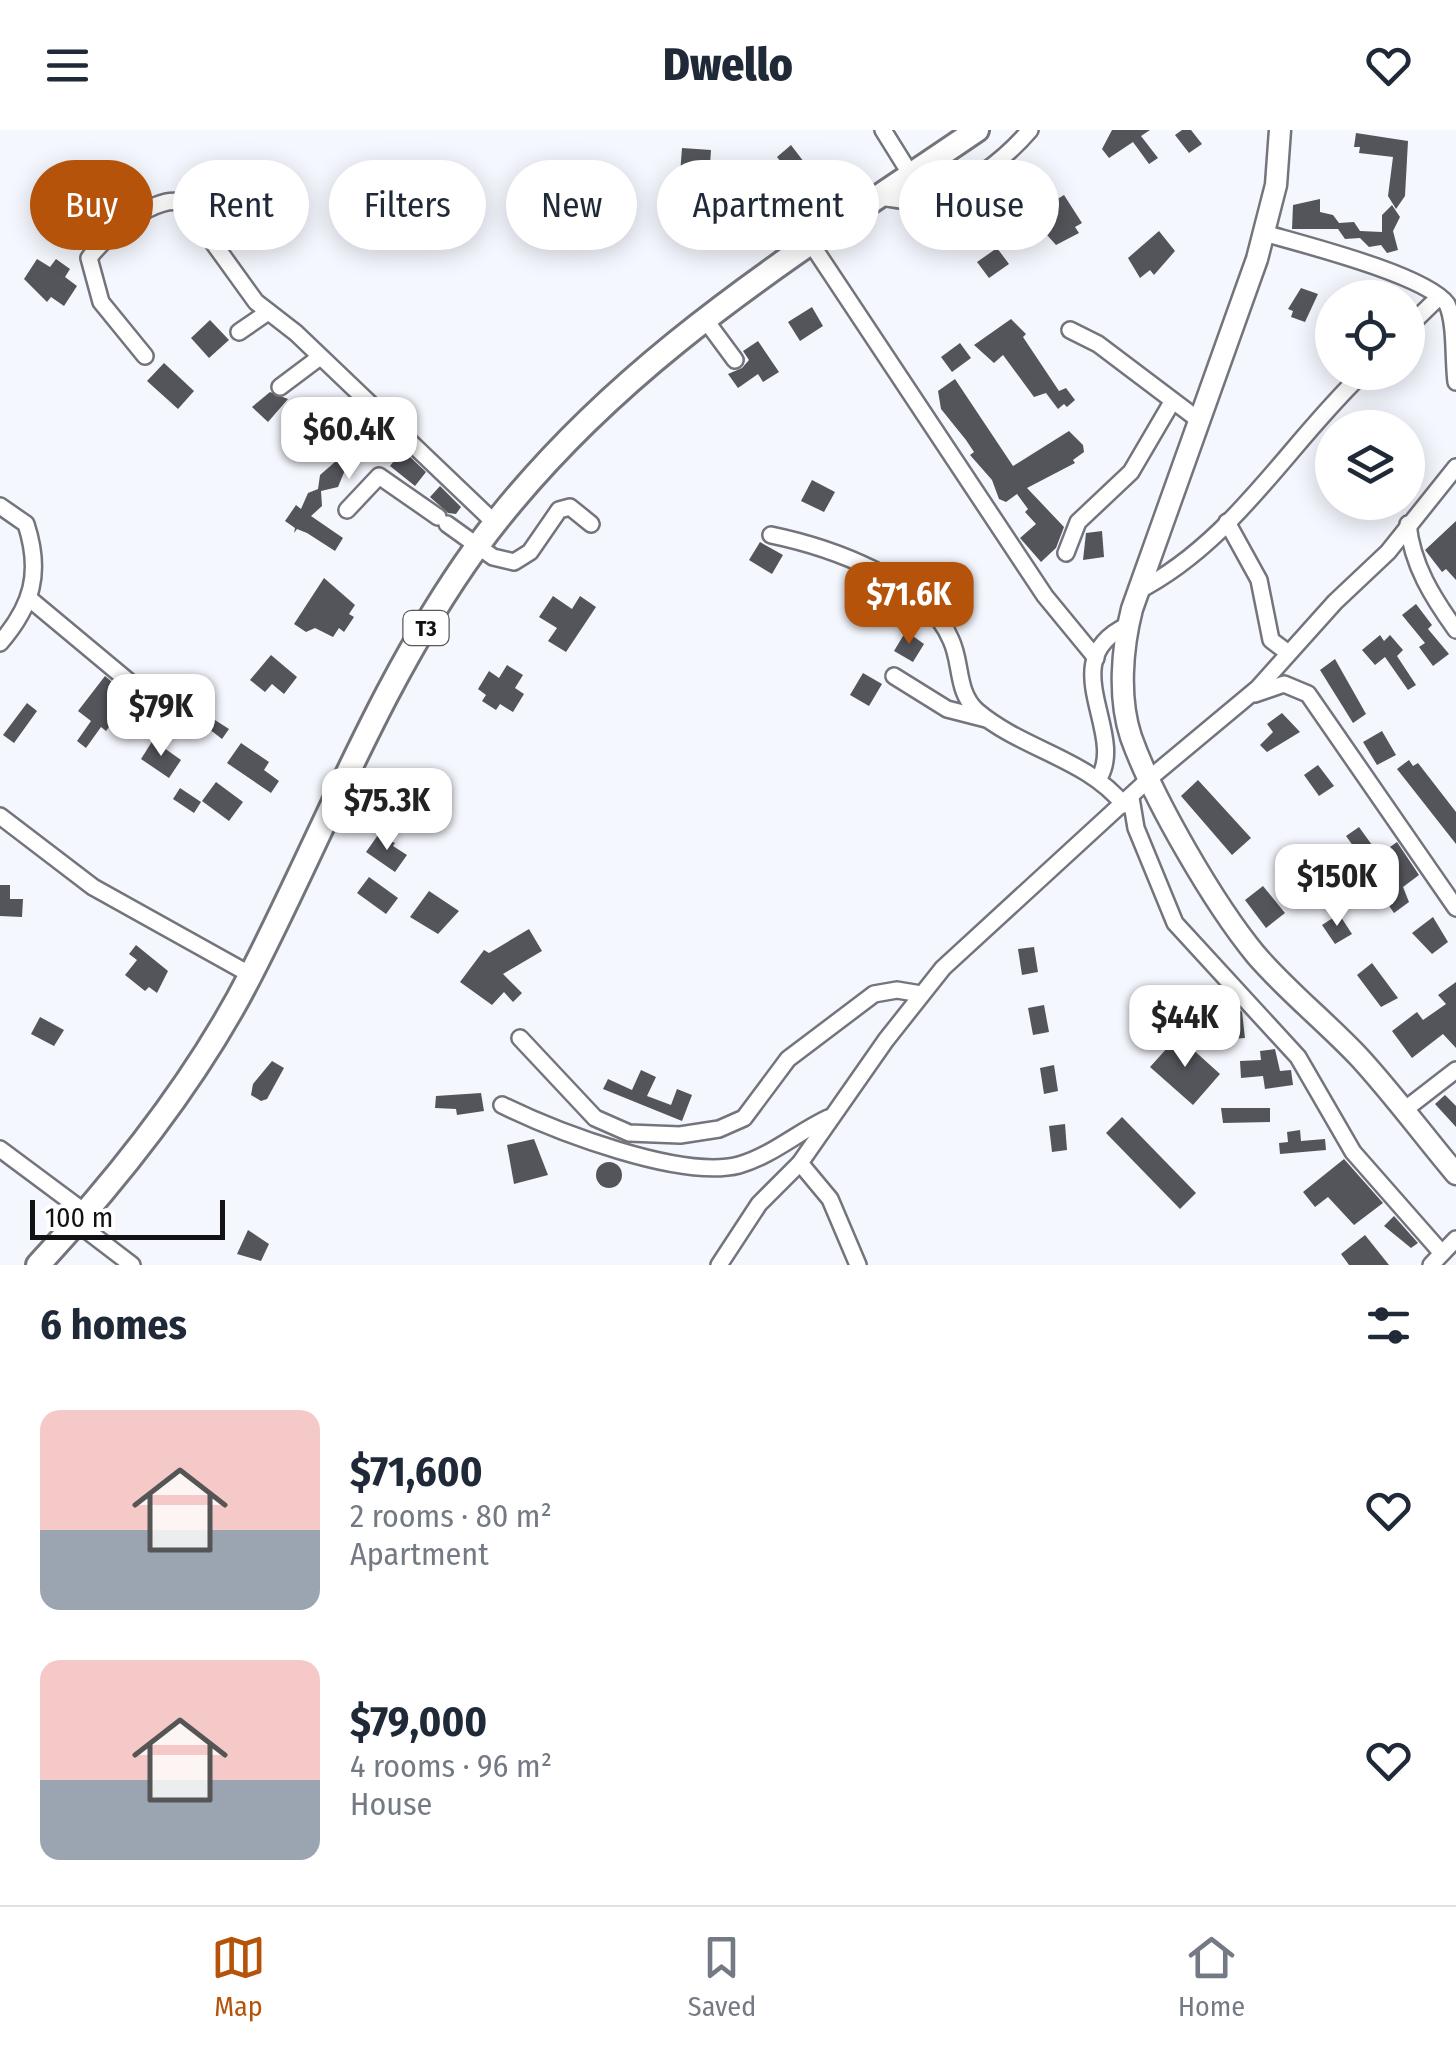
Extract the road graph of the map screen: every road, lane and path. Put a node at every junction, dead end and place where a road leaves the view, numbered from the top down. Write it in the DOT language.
graph roads {
  1 [pos="883,130"];
  2 [pos="977,130"];
  3 [pos="1030,130"];
  4 [pos="1280,130"];
  5 [pos="902,160"];
  6 [pos="933,160"];
  7 [pos="879,197"];
  8 [pos="1264,233"];
  9 [pos="799,250"];
  10 [pos="815,250"];
  11 [pos="1447,301"];
  12 [pos="268,312"];
  13 [pos="1425,316"];
  14 [pos="704,318"];
  15 [pos="1070,330"];
  16 [pos="239,332"];
  17 [pos="146,356"];
  18 [pos="320,358"];
  19 [pos="734,360"];
  20 [pos="1456,382"];
  21 [pos="280,387"];
  22 [pos="1345,390"];
  23 [pos="1172,402"];
  24 [pos="1200,421"];
  25 [pos="1456,467"];
  26 [pos="0,506"];
  27 [pos="348,510"];
  28 [pos="1228,522"];
  29 [pos="496,524"];
  30 [pos="590,524"];
  31 [pos="1408,524"];
  32 [pos="771,535"];
  33 [pos="476,548"];
  34 [pos="1066,554"];
  35 [pos="1136,592"];
  36 [pos="30,600"];
  37 [pos="1128,625"];
  38 [pos="1456,630"];
  39 [pos="0,643"];
  40 [pos="1287,652"];
  41 [pos="1096,658"];
  42 [pos="894,676"];
  43 [pos="151,700"];
  44 [pos="1234,705"];
  45 [pos="990,720"];
  46 [pos="1099,778"];
  47 [pos="1150,778"];
  48 [pos="1127,802"];
  49 [pos="0,816"];
  50 [pos="1456,908"];
  51 [pos="251,975"];
  52 [pos="921,994"];
  53 [pos="520,1038"];
  54 [pos="1456,1070"];
  55 [pos="502,1104"];
  56 [pos="1402,1111"];
  57 [pos="831,1116"];
  58 [pos="0,1149"];
  59 [pos="800,1164"];
  60 [pos="1456,1174"];
  61 [pos="81,1218"];
  62 [pos="1456,1239"];
  63 [pos="1436,1258"];
  64 [pos="38,1265"];
  65 [pos="132,1265"];
  66 [pos="719,1265"];
  67 [pos="858,1265"];
  1 -- 5 [label="street"];
  2 -- 6 [label="highway, T3"];
  3 -- 7 [label="street"];
  4 -- 8 [label="main road"];
  8 -- 11 [label="street"];
  8 -- 24 [label="main road"];
  9 -- 14 [label="highway, T3"];
  10 -- 41 [label="street"];
  11 -- 13 [label="street"];
  11 -- 20 [label="street"];
  12 -- 16 [label="street"];
  12 -- 17 [label="street"];
  12 -- 18 [label="street"];
  14 -- 19 [label="street"];
  14 -- 29 [label="highway, T3"];
  15 -- 23 [label="street"];
  18 -- 21 [label="street"];
  18 -- 29 [label="street"];
  22 -- 28 [label="street"];
  23 -- 24 [label="street"];
  23 -- 34 [label="street"];
  24 -- 35 [label="main road"];
  25 -- 31 [label="street"];
  26 -- 36 [label="street"];
  27 -- 33 [label="street"];
  28 -- 35 [label="street"];
  28 -- 40 [label="street"];
  29 -- 33 [label="highway, T3"];
  30 -- 33 [label="street"];
  31 -- 38 [label="street"];
  31 -- 40 [label="street"];
  32 -- 45 [label="street"];
  33 -- 51 [label="highway, T3"];
  35 -- 37 [label="main road"];
  36 -- 39 [label="street"];
  36 -- 43 [label="street"];
  37 -- 41 [label="street"];
  37 -- 47 [label="main road"];
  40 -- 44 [label="street"];
  41 -- 46 [label="street"];
  42 -- 45 [label="street"];
  44 -- 47 [label="street"];
  44 -- 50 [label="street"];
  45 -- 46 [label="street"];
  46 -- 48 [label="street"];
  47 -- 48 [label="street"];
  47 -- 56 [label="main road"];
  48 -- 52 [label="street"];
  48 -- 63 [label="street"];
  49 -- 51 [label="street"];
  51 -- 61 [label="highway, T3"];
  52 -- 53 [label="street"];
  52 -- 57 [label="street"];
  54 -- 56 [label="street"];
  55 -- 57 [label="street"];
  56 -- 60 [label="main road"];
  57 -- 59 [label="street"];
  58 -- 61 [label="street"];
  59 -- 66 [label="street"];
  59 -- 67 [label="street"];
  61 -- 64 [label="highway, T3"];
  61 -- 65 [label="street"];
  62 -- 63 [label="street"];
}
